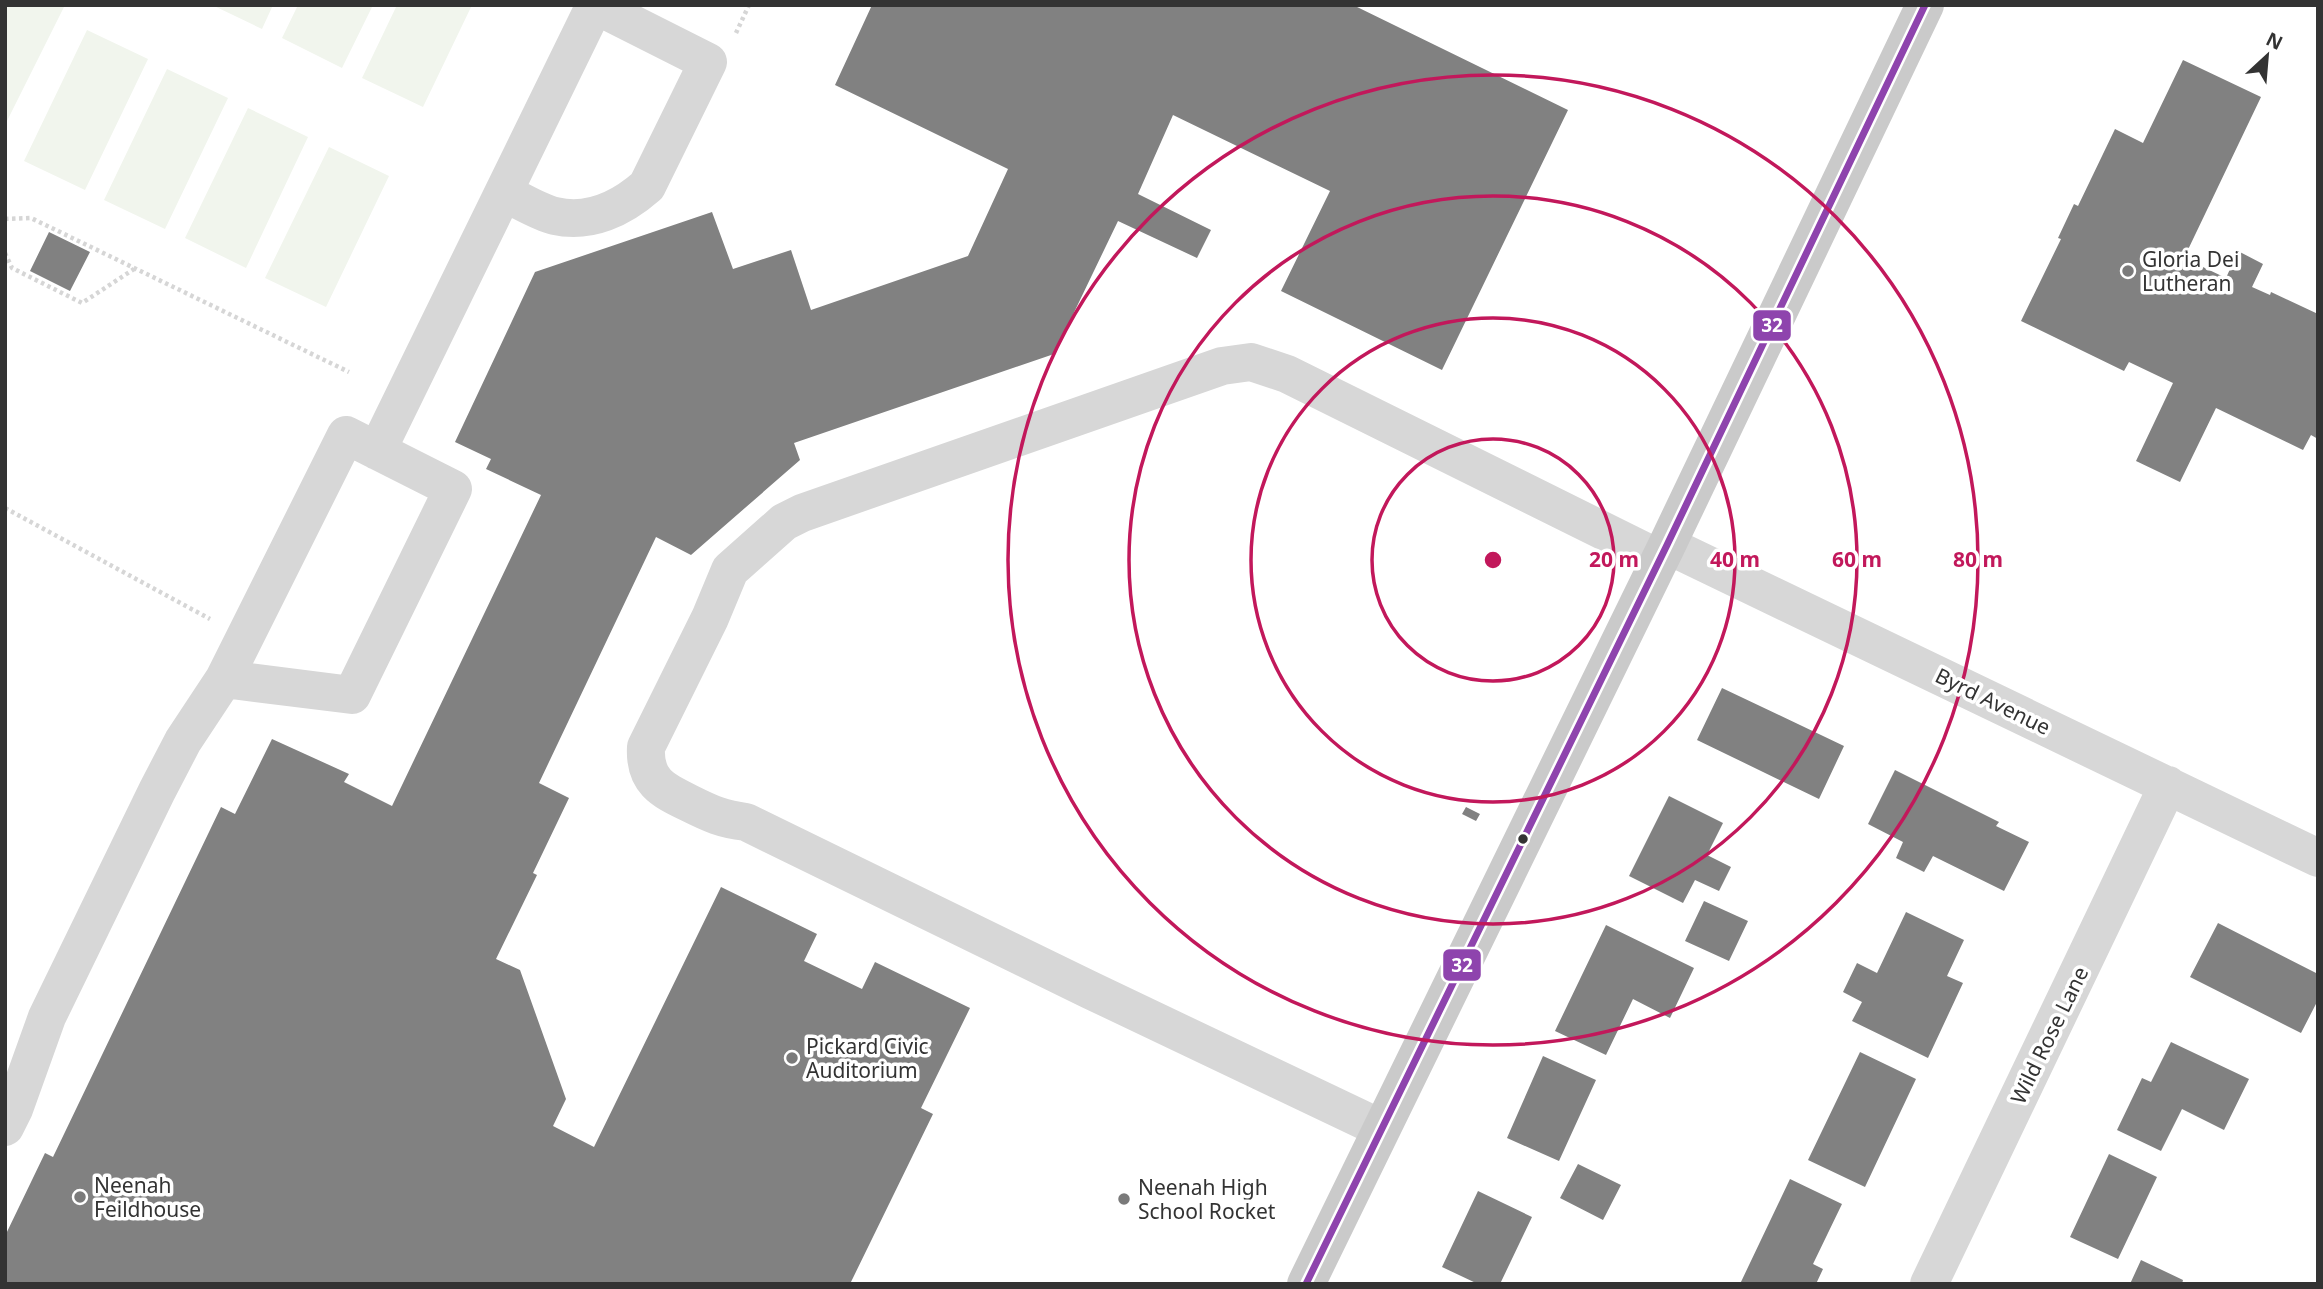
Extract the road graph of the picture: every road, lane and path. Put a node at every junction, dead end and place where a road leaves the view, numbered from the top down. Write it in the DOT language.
graph roads {
  1 [pos="595,5"];
  2 [pos="1925,5"];
  3 [pos="504,193"];
  4 [pos="5,219"];
  5 [pos="5,253"];
  6 [pos="135,269"];
  7 [pos="349,372"];
  8 [pos="377,451"];
  9 [pos="5,509"];
  10 [pos="1664,552"];
  11 [pos="245,638"];
  12 [pos="224,679"];
  13 [pos="2168,785"];
  14 [pos="2318,858"];
  15 [pos="5,1127"];
  16 [pos="1380,1128"];
  17 [pos="1306,1284"];
  18 [pos="1929,1284"];
  1 -- 3 [label="street"];
  1 -- 3 [label="street"];
  2 -- 10 [label="main road"];
  3 -- 8 [label="street"];
  4 -- 6 [label="path"];
  5 -- 6 [label="path"];
  6 -- 7 [label="path"];
  8 -- 11 [label="street"];
  8 -- 12 [label="street"];
  9 -- 11 [label="path"];
  10 -- 13 [label="street, Byrd Avenue"];
  10 -- 16 [label="main road"];
  10 -- 16 [label="street, Byrd Avenue"];
  11 -- 12 [label="street"];
  12 -- 15 [label="street"];
  13 -- 14 [label="street, Byrd Avenue"];
  13 -- 18 [label="street, Wild Rose Lane"];
  16 -- 17 [label="main road"];
}
